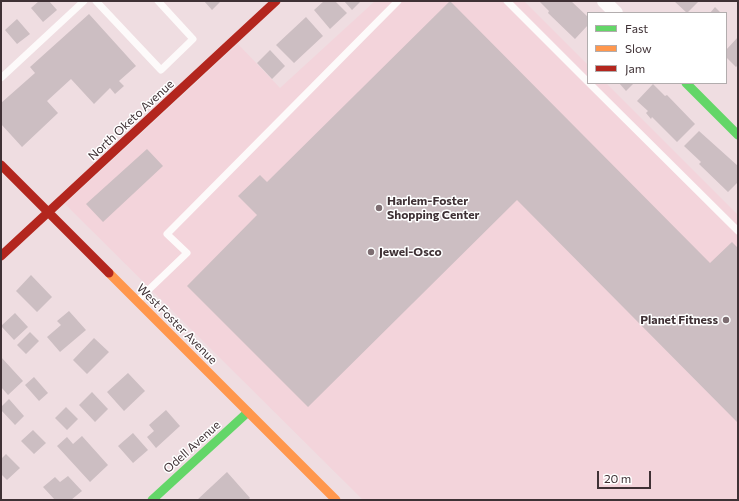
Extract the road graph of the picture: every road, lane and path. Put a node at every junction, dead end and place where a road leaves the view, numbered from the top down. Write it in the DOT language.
graph roads {
  1 [pos="84,1"];
  2 [pos="96,1"];
  3 [pos="158,1"];
  4 [pos="276,1"];
  5 [pos="398,1"];
  6 [pos="507,1"];
  7 [pos="604,1"];
  8 [pos="615,12"];
  9 [pos="1,78"];
  10 [pos="587,80"];
  11 [pos="591,84"];
  12 [pos="687,84"];
  13 [pos="738,135"];
  14 [pos="1,165"];
  15 [pos="48,212"];
  16 [pos="738,231"];
  17 [pos="1,256"];
  18 [pos="138,301"];
  19 [pos="248,412"];
  20 [pos="152,500"];
  21 [pos="336,500"];
  1 -- 9 [label="lane"];
  2 -- 3 [label="lane"];
  4 -- 15 [label="street, North Oketo Avenue"];
  5 -- 18 [label="lane"];
  6 -- 10 [label="lane"];
  7 -- 8 [label="street"];
  11 -- 16 [label="lane"];
  12 -- 13 [label="street"];
  14 -- 15 [label="street, West Foster Avenue"];
  15 -- 17 [label="street, North Oketo Avenue"];
  15 -- 18 [label="street, West Foster Avenue"];
  18 -- 19 [label="street, West Foster Avenue"];
  19 -- 20 [label="street, Odell Avenue"];
  19 -- 21 [label="street, West Foster Avenue"];
}
